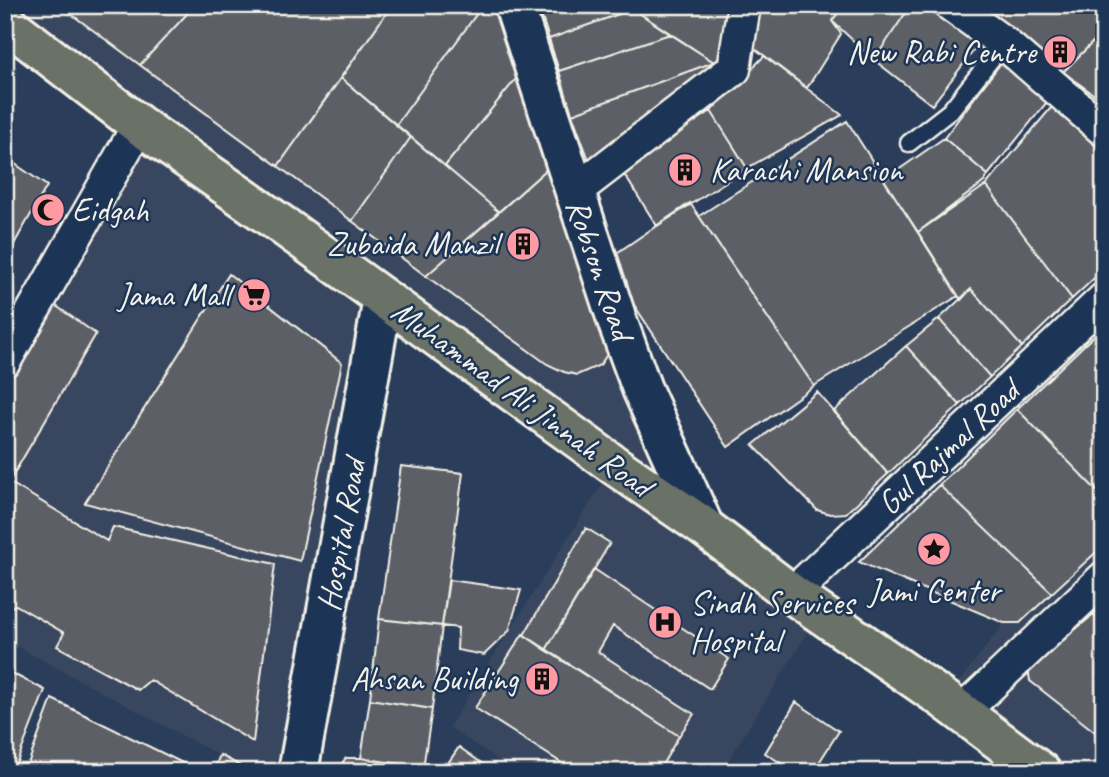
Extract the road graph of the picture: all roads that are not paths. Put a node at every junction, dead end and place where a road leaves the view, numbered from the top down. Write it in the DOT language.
graph roads {
  1 [pos="514,5"];
  2 [pos="744,5"];
  3 [pos="951,5"];
  4 [pos="5,22"];
  5 [pos="1004,43"];
  6 [pos="139,125"];
  7 [pos="1104,130"];
  8 [pos="909,143"];
  9 [pos="573,192"];
  10 [pos="383,299"];
  11 [pos="1104,299"];
  12 [pos="5,360"];
  13 [pos="704,527"];
  14 [pos="1104,578"];
  15 [pos="792,594"];
  16 [pos="962,712"];
  17 [pos="298,772"];
  18 [pos="1041,772"];
  1 -- 9 [label="main road, Robson Road"];
  2 -- 9 [label="street"];
  3 -- 5 [label="street"];
  4 -- 6 [label="highway, Muhammad Ali Jinnah Road"];
  5 -- 7 [label="street"];
  5 -- 8 [label="lane"];
  6 -- 10 [label="highway, Muhammad Ali Jinnah Road"];
  6 -- 12 [label="street"];
  9 -- 13 [label="main road, Robson Road"];
  10 -- 13 [label="highway, Muhammad Ali Jinnah Road"];
  10 -- 17 [label="main road, Hospital Road"];
  11 -- 15 [label="street, Gul Rajmal Road"];
  13 -- 15 [label="highway, Muhammad Ali Jinnah Road"];
  14 -- 16 [label="street"];
  15 -- 16 [label="highway, Muhammad Ali Jinnah Road"];
  16 -- 18 [label="highway, Muhammad Ali Jinnah Road"];
}
